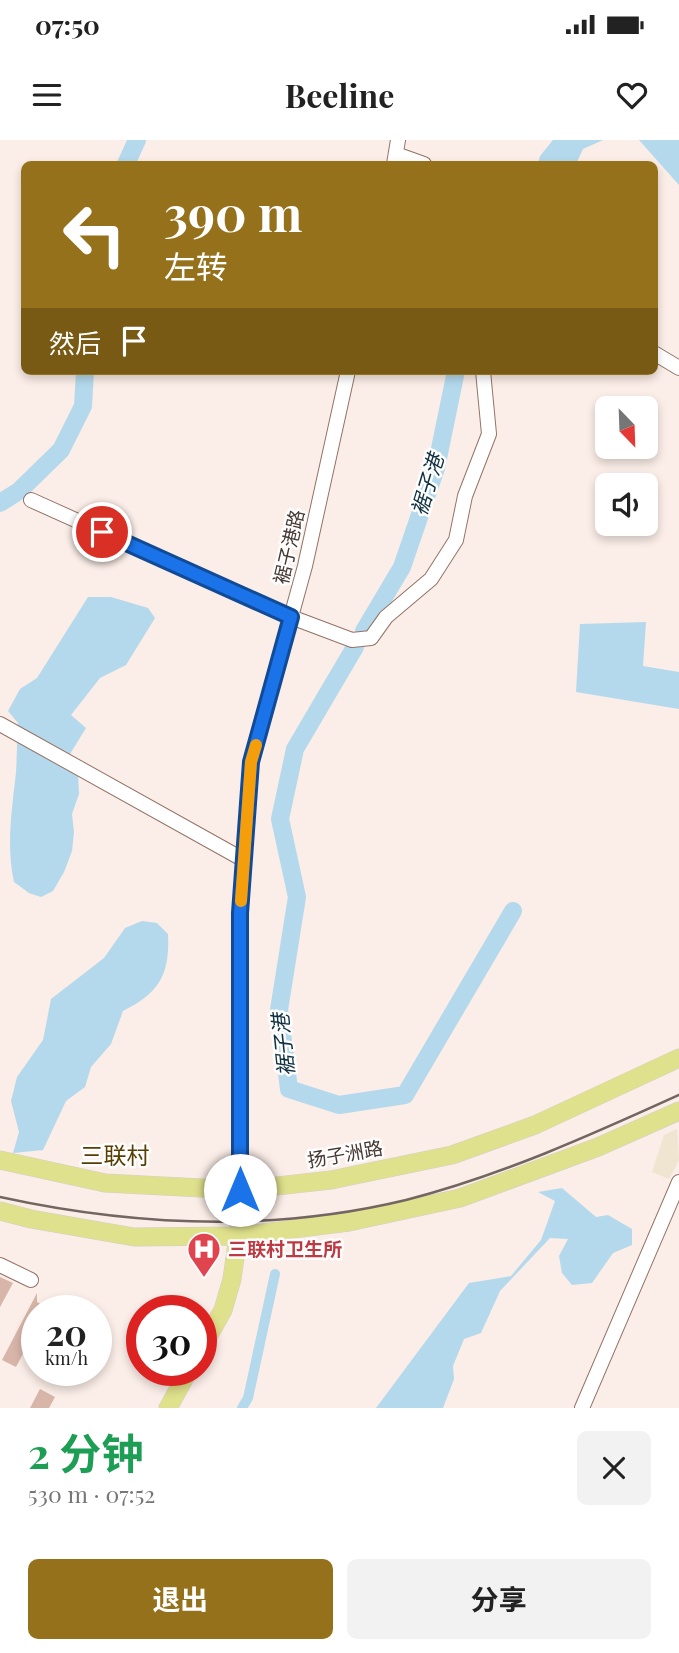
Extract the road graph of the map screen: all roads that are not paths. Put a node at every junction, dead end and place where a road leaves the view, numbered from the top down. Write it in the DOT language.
graph roads {
  1 [pos="396,153"];
  2 [pos="416,161"];
  3 [pos="658,355"];
  4 [pos="679,368"];
  5 [pos="347,375"];
  6 [pos="483,375"];
  7 [pos="31,500"];
  8 [pos="291,617"];
  9 [pos="0,724"];
  10 [pos="244,860"];
  11 [pos="679,1058"];
  12 [pos="679,1113"];
  13 [pos="0,1160"];
  14 [pos="679,1182"];
  15 [pos="240,1190"];
  16 [pos="0,1211"];
  17 [pos="239,1236"];
  18 [pos="0,1265"];
  19 [pos="31,1280"];
  20 [pos="217,1321"];
  21 [pos="180,1386"];
  22 [pos="168,1408"];
  23 [pos="582,1408"];
  1 -- 2 [label="street"];
  3 -- 4 [label="street"];
  5 -- 8 [label="street, 裾子港路"];
  6 -- 8 [label="street"];
  7 -- 8 [label="street"];
  8 -- 10 [label="street, 裾子港路"];
  9 -- 10 [label="street"];
  10 -- 15 [label="street, 裾子港路"];
  11 -- 15 [label="main road, 扬子洲路"];
  12 -- 17 [label="main road"];
  13 -- 15 [label="main road, 扬子洲路"];
  14 -- 23 [label="street"];
  16 -- 17 [label="main road"];
  17 -- 20 [label="main road"];
  18 -- 19 [label="street"];
  21 -- 22 [label="main road"];
}
